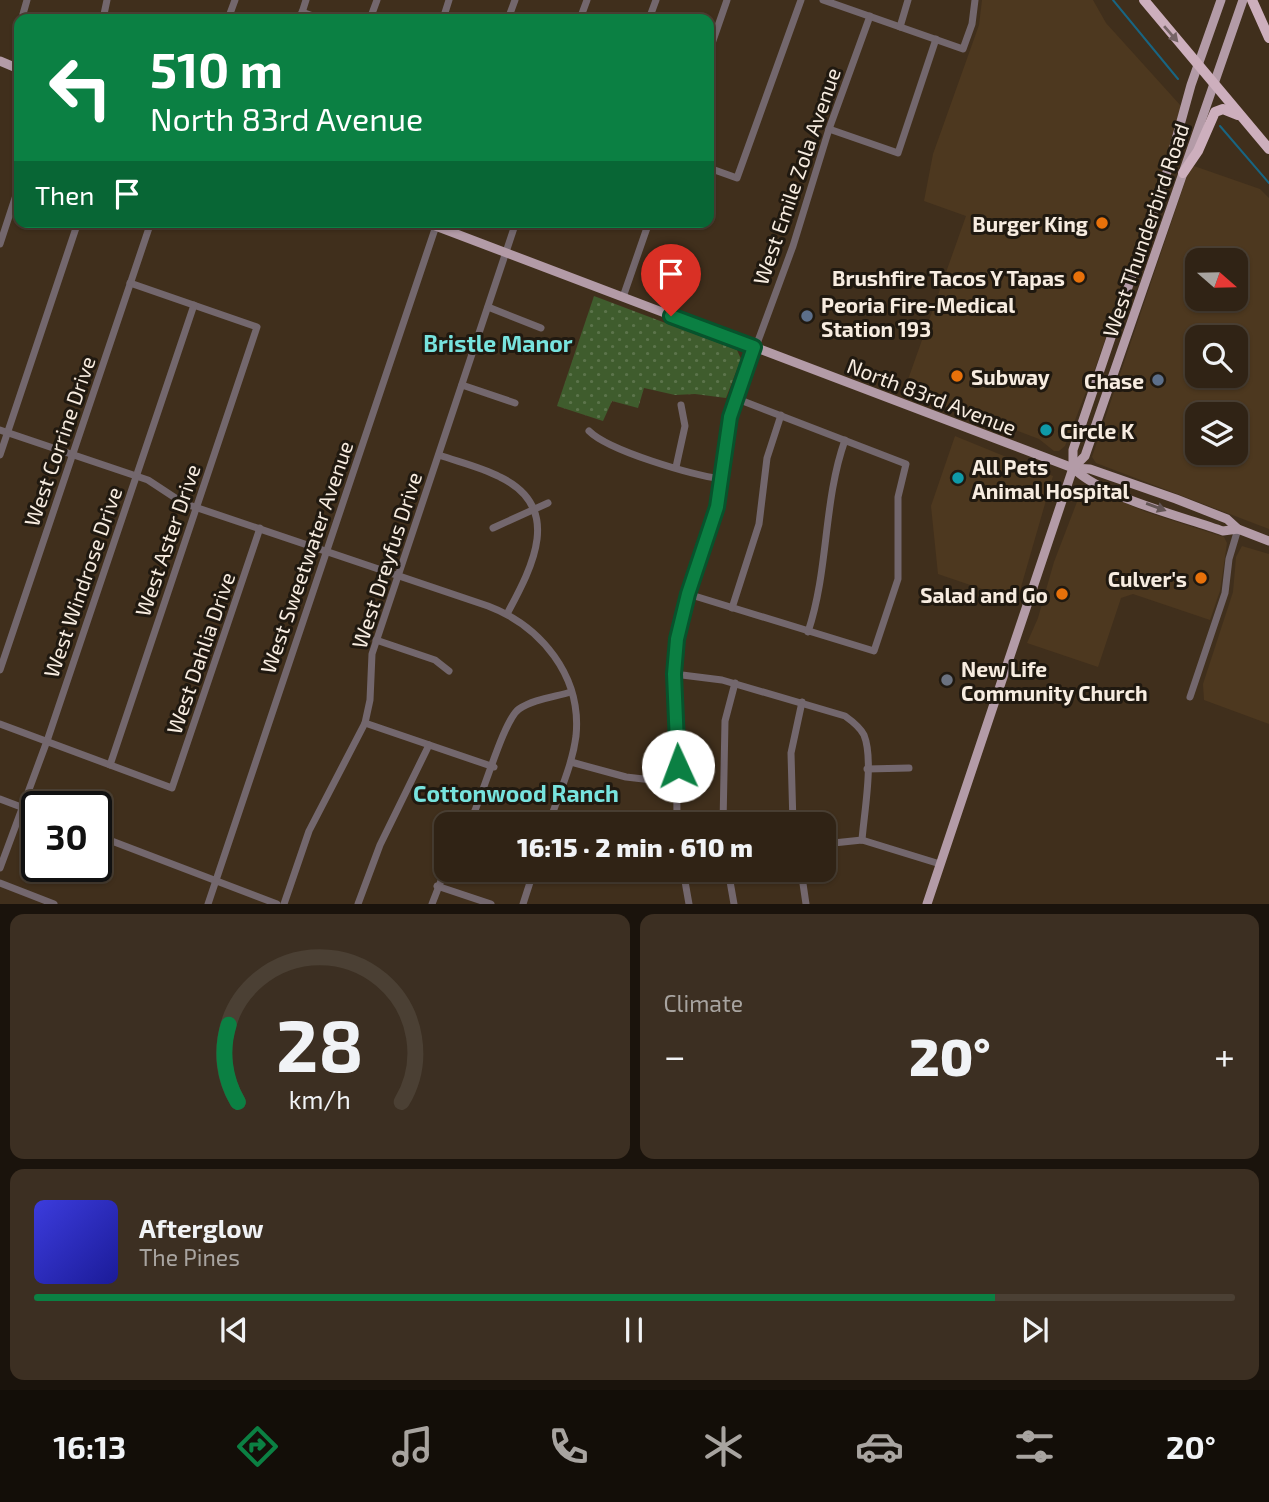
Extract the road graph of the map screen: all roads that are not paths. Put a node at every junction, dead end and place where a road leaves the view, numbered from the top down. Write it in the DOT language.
graph roads {
  1 [pos="727,0"];
  2 [pos="801,0"];
  3 [pos="823,0"];
  4 [pos="908,0"];
  5 [pos="975,0"];
  6 [pos="1144,0"];
  7 [pos="1221,0"];
  8 [pos="1243,0"];
  9 [pos="1252,0"];
  10 [pos="837,2"];
  11 [pos="870,16"];
  12 [pos="900,27"];
  13 [pos="714,38"];
  14 [pos="1269,38"];
  15 [pos="936,39"];
  16 [pos="1198,65"];
  17 [pos="1214,84"];
  18 [pos="1242,117"];
  19 [pos="829,129"];
  20 [pos="1269,149"];
  21 [pos="714,170"];
  22 [pos="1183,173"];
  23 [pos="14,201"];
  24 [pos="76,228"];
  25 [pos="149,228"];
  26 [pos="435,228"];
  27 [pos="446,228"];
  28 [pos="514,228"];
  29 [pos="647,228"];
  30 [pos="0,244"];
  31 [pos="507,253"];
  32 [pos="130,283"];
  33 [pos="623,297"];
  34 [pos="194,305"];
  35 [pos="488,307"];
  36 [pos="541,327"];
  37 [pos="754,347"];
  38 [pos="462,385"];
  39 [pos="735,398"];
  40 [pos="515,403"];
  41 [pos="681,405"];
  42 [pos="782,415"];
  43 [pos="4,431"];
  44 [pos="589,431"];
  45 [pos="845,440"];
  46 [pos="73,454"];
  47 [pos="0,455"];
  48 [pos="439,455"];
  49 [pos="676,467"];
  50 [pos="1073,468"];
  51 [pos="137,475"];
  52 [pos="722,479"];
  53 [pos="548,503"];
  54 [pos="196,507"];
  55 [pos="533,510"];
  56 [pos="260,528"];
  57 [pos="493,528"];
  58 [pos="1238,529"];
  59 [pos="1269,541"];
  60 [pos="327,551"];
  61 [pos="399,576"];
  62 [pos="688,594"];
  63 [pos="732,608"];
  64 [pos="507,614"];
  65 [pos="808,632"];
  66 [pos="376,640"];
  67 [pos="0,670"];
  68 [pos="449,671"];
  69 [pos="674,674"];
  70 [pos="735,683"];
  71 [pos="571,692"];
  72 [pos="1190,697"];
  73 [pos="802,702"];
  74 [pos="365,723"];
  75 [pos="0,724"];
  76 [pos="47,741"];
  77 [pos="429,745"];
  78 [pos="570,762"];
  79 [pos="110,765"];
  80 [pos="494,767"];
  81 [pos="909,768"];
  82 [pos="867,769"];
  83 [pos="678,783"];
  84 [pos="29,791"];
  85 [pos="0,799"];
  86 [pos="21,806"];
  87 [pos="21,812"];
  88 [pos="474,812"];
  89 [pos="553,812"];
  90 [pos="677,812"];
  91 [pos="723,812"];
  92 [pos="793,812"];
  93 [pos="112,841"];
  94 [pos="862,841"];
  95 [pos="836,843"];
  96 [pos="940,864"];
  97 [pos="0,869"];
  98 [pos="216,881"];
  99 [pos="440,882"];
  100 [pos="530,882"];
  101 [pos="686,882"];
  102 [pos="730,882"];
  103 [pos="803,882"];
  104 [pos="0,883"];
  105 [pos="438,886"];
  106 [pos="54,904"];
  107 [pos="208,904"];
  108 [pos="277,904"];
  109 [pos="284,904"];
  110 [pos="358,904"];
  111 [pos="432,904"];
  112 [pos="491,904"];
  113 [pos="523,904"];
  114 [pos="689,904"];
  115 [pos="734,904"];
  116 [pos="806,904"];
  117 [pos="927,904"];
  1 -- 13 [label="street"];
  2 -- 21 [label="street"];
  3 -- 10 [label="street"];
  4 -- 12 [label="street"];
  5 -- 15 [label="street"];
  6 -- 16 [label="highway, one-way"];
  7 -- 16 [label="main road, West Thunderbird Road"];
  8 -- 17 [label="main road, West Thunderbird Road"];
  9 -- 14 [label="highway"];
  10 -- 11 [label="street"];
  11 -- 12 [label="street"];
  11 -- 19 [label="street, West Emile Zola Avenue"];
  12 -- 15 [label="street"];
  15 -- 19 [label="street"];
  16 -- 17 [label="highway"];
  16 -- 50 [label="main road, West Thunderbird Road"];
  17 -- 18 [label="highway"];
  17 -- 22 [label="main road, West Thunderbird Road"];
  18 -- 20 [label="highway"];
  18 -- 22 [label="highway"];
  19 -- 37 [label="street, West Emile Zola Avenue"];
  22 -- 50 [label="main road, West Thunderbird Road"];
  23 -- 30 [label="street"];
  24 -- 43 [label="street"];
  25 -- 32 [label="street, West Corrine Drive"];
  26 -- 60 [label="street, West Sweetwater Avenue"];
  27 -- 31 [label="main road, North 83rd Avenue"];
  28 -- 31 [label="street, West Dreyfus Drive"];
  29 -- 33 [label="street"];
  31 -- 33 [label="main road, North 83rd Avenue"];
  31 -- 35 [label="street, West Dreyfus Drive"];
  32 -- 34 [label="street"];
  32 -- 46 [label="street, West Corrine Drive"];
  33 -- 37 [label="main road, North 83rd Avenue"];
  34 -- 51 [label="street, West Windrose Drive"];
  34 -- 54 [label="street, West Aster Drive"];
  35 -- 36 [label="street"];
  35 -- 38 [label="street, West Dreyfus Drive"];
  37 -- 39 [label="street, West Emile Zola Avenue"];
  37 -- 50 [label="main road, North 83rd Avenue"];
  38 -- 40 [label="street"];
  38 -- 48 [label="street, West Dreyfus Drive"];
  39 -- 42 [label="street"];
  39 -- 52 [label="street, West Emile Zola Avenue"];
  41 -- 49 [label="street"];
  42 -- 45 [label="street"];
  42 -- 63 [label="street"];
  43 -- 46 [label="street"];
  43 -- 47 [label="street"];
  44 -- 49 [label="street"];
  45 -- 65 [label="street"];
  45 -- 65 [label="street"];
  46 -- 51 [label="street"];
  46 -- 67 [label="street, West Corrine Drive"];
  48 -- 55 [label="street"];
  48 -- 61 [label="street, West Dreyfus Drive"];
  49 -- 52 [label="street"];
  50 -- 58 [label="main road, North 83rd Avenue"];
  50 -- 58 [label="main road, North 83rd Avenue, one-way"];
  50 -- 96 [label="main road, West Thunderbird Road"];
  51 -- 54 [label="street"];
  51 -- 76 [label="street, West Windrose Drive"];
  52 -- 62 [label="street, West Emile Zola Avenue"];
  53 -- 55 [label="street"];
  54 -- 56 [label="street"];
  54 -- 79 [label="street, West Aster Drive"];
  55 -- 57 [label="street"];
  55 -- 64 [label="street"];
  56 -- 60 [label="street"];
  56 -- 79 [label="street, West Dahlia Drive"];
  58 -- 59 [label="main road, North 83rd Avenue"];
  58 -- 72 [label="street"];
  60 -- 61 [label="street"];
  60 -- 98 [label="street, West Sweetwater Avenue"];
  61 -- 64 [label="street"];
  61 -- 66 [label="street, West Dreyfus Drive"];
  62 -- 63 [label="street"];
  62 -- 69 [label="street, West Emile Zola Avenue"];
  63 -- 65 [label="street"];
  64 -- 71 [label="street"];
  66 -- 68 [label="street"];
  66 -- 74 [label="street, West Dreyfus Drive"];
  69 -- 70 [label="street"];
  69 -- 83 [label="street, West Emile Zola Avenue"];
  70 -- 73 [label="street"];
  70 -- 91 [label="street"];
  71 -- 78 [label="street"];
  71 -- 80 [label="street"];
  73 -- 82 [label="street"];
  73 -- 92 [label="street"];
  74 -- 77 [label="street"];
  74 -- 109 [label="street, West Dreyfus Drive"];
  75 -- 76 [label="street"];
  76 -- 79 [label="street"];
  76 -- 84 [label="street, West Windrose Drive"];
  77 -- 80 [label="street"];
  77 -- 110 [label="street"];
  78 -- 83 [label="street"];
  78 -- 89 [label="street"];
  80 -- 88 [label="street"];
  81 -- 82 [label="street"];
  82 -- 94 [label="street"];
  83 -- 90 [label="street, West Emile Zola Avenue"];
  85 -- 86 [label="street"];
  87 -- 97 [label="street, West Windrose Drive"];
  93 -- 98 [label="street"];
  94 -- 95 [label="street"];
  94 -- 96 [label="street"];
  96 -- 117 [label="main road, West Thunderbird Road"];
  98 -- 107 [label="street, West Sweetwater Avenue"];
  98 -- 108 [label="street"];
  99 -- 105 [label="street"];
  100 -- 113 [label="street"];
  101 -- 114 [label="street"];
  102 -- 115 [label="street"];
  103 -- 116 [label="street"];
  104 -- 106 [label="street"];
  105 -- 111 [label="street"];
  105 -- 112 [label="street"];
}
